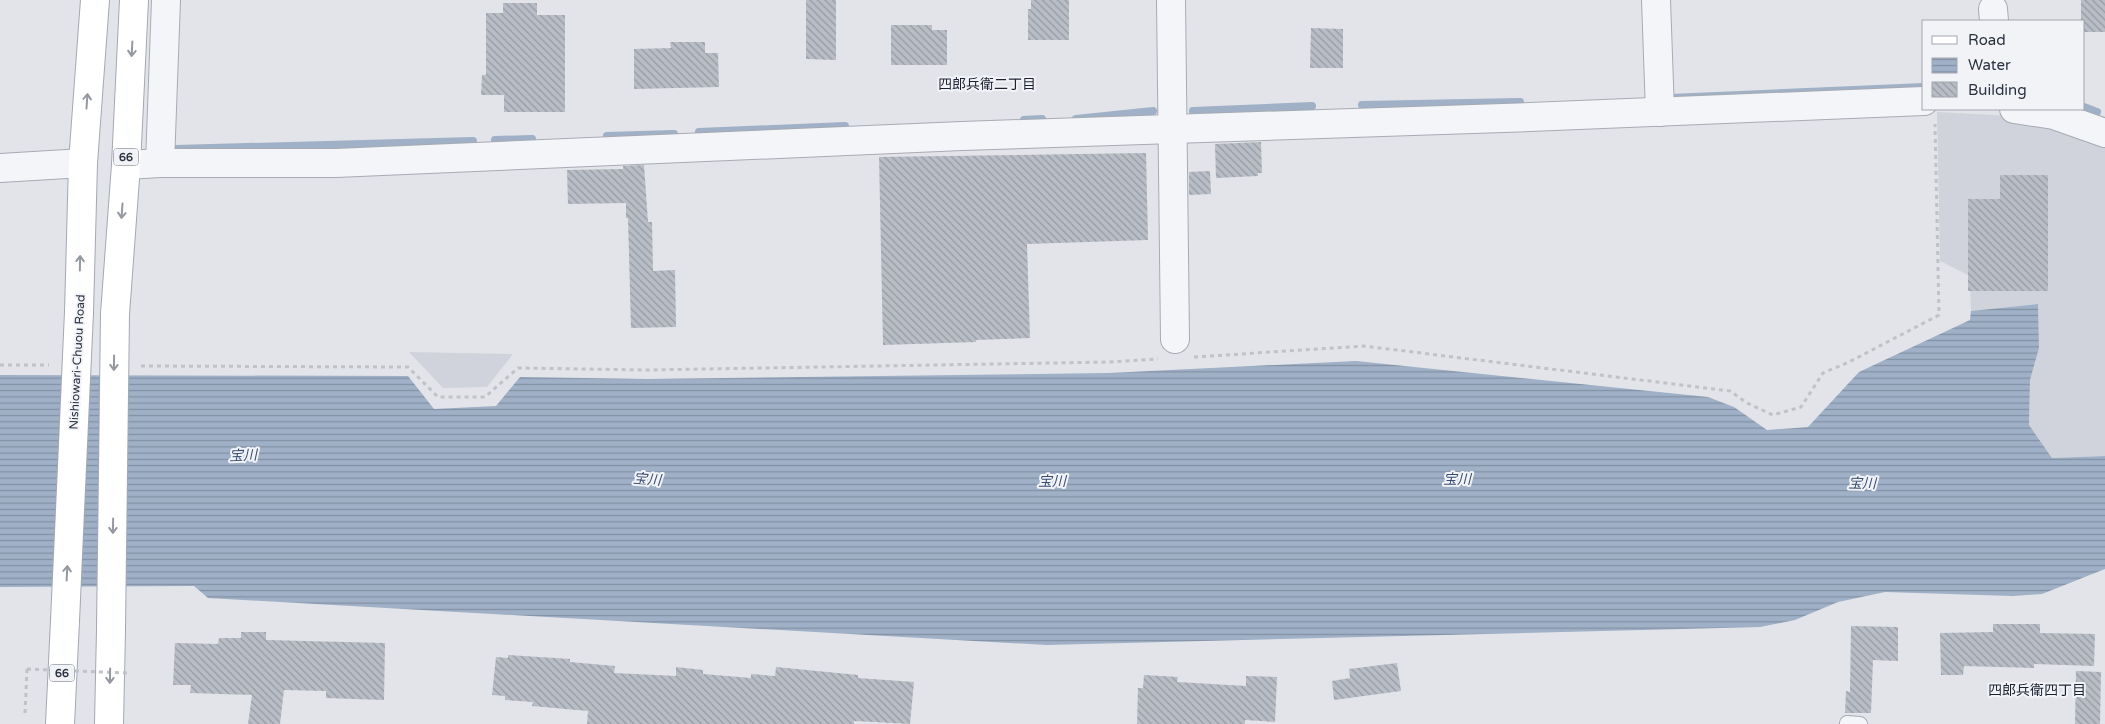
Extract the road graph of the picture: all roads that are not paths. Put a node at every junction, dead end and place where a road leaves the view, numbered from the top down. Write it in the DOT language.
graph roads {
  1 [pos="95,0"];
  2 [pos="134,0"];
  3 [pos="166,0"];
  4 [pos="1171,0"];
  5 [pos="1656,0"];
  6 [pos="1929,110"];
  7 [pos="2021,110"];
  8 [pos="1660,112"];
  9 [pos="1172,129"];
  10 [pos="2105,132"];
  11 [pos="83,163"];
  12 [pos="160,163"];
  13 [pos="126,166"];
  14 [pos="0,168"];
  15 [pos="1177,352"];
  16 [pos="60,724"];
  17 [pos="109,724"];
  11 -- 1 [label="main road, Nishiowari-Chuou Road / 66, one-way"];
  2 -- 13 [label="main road, 66, one-way"];
  3 -- 12 [label="street"];
  4 -- 9 [label="street"];
  5 -- 8 [label="street"];
  6 -- 8 [label="street"];
  7 -- 10 [label="street"];
  8 -- 9 [label="street"];
  9 -- 12 [label="street"];
  9 -- 15 [label="street"];
  11 -- 14 [label="street"];
  16 -- 11 [label="main road, Nishiowari-Chuou Road / 66, one-way, bridge"];
  12 -- 13 [label="street"];
  13 -- 17 [label="main road, 66, one-way, bridge"];
}
